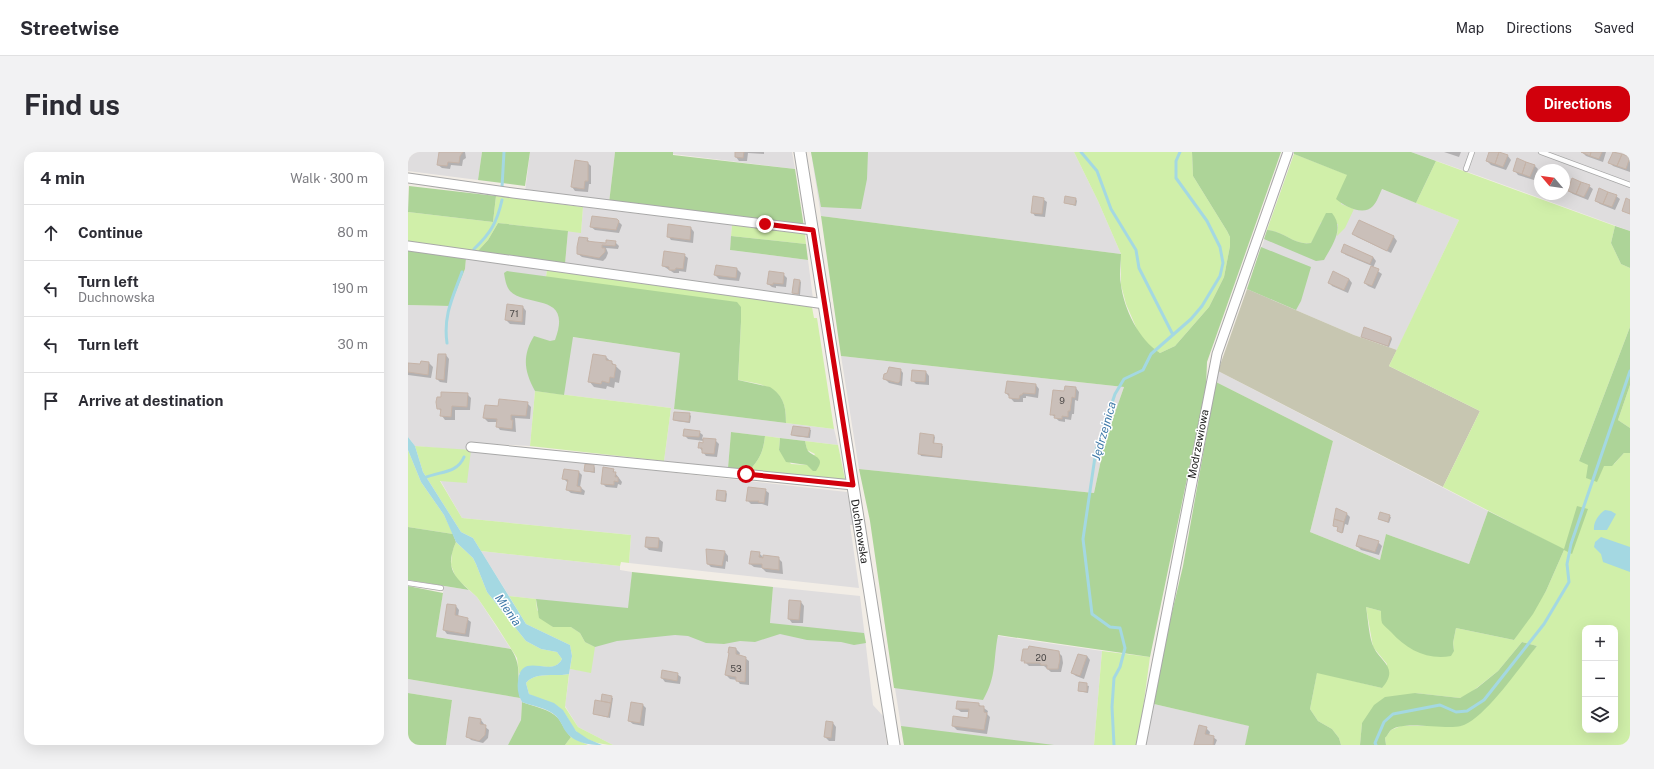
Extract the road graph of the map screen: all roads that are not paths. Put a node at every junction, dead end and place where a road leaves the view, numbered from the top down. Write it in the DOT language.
graph roads {
  1 [pos="800,152"];
  2 [pos="1288,152"];
  3 [pos="1472,152"];
  4 [pos="1540,152"];
  5 [pos="1466,169"];
  6 [pos="408,178"];
  7 [pos="1630,185"];
  8 [pos="813,230"];
  9 [pos="408,246"];
  10 [pos="825,304"];
  11 [pos="471,447"];
  12 [pos="853,485"];
  13 [pos="408,583"];
  14 [pos="441,588"];
  15 [pos="894,745"];
  16 [pos="1141,745"];
  1 -- 8 [label="street, Duchnowska"];
  2 -- 16 [label="street, Modrzewiowa"];
  3 -- 5 [label="lane"];
  4 -- 7 [label="lane"];
  6 -- 8 [label="street"];
  8 -- 10 [label="street, Duchnowska"];
  9 -- 10 [label="street"];
  10 -- 12 [label="street, Duchnowska"];
  11 -- 12 [label="street"];
  12 -- 15 [label="street, Duchnowska"];
  13 -- 14 [label="lane"];
}
